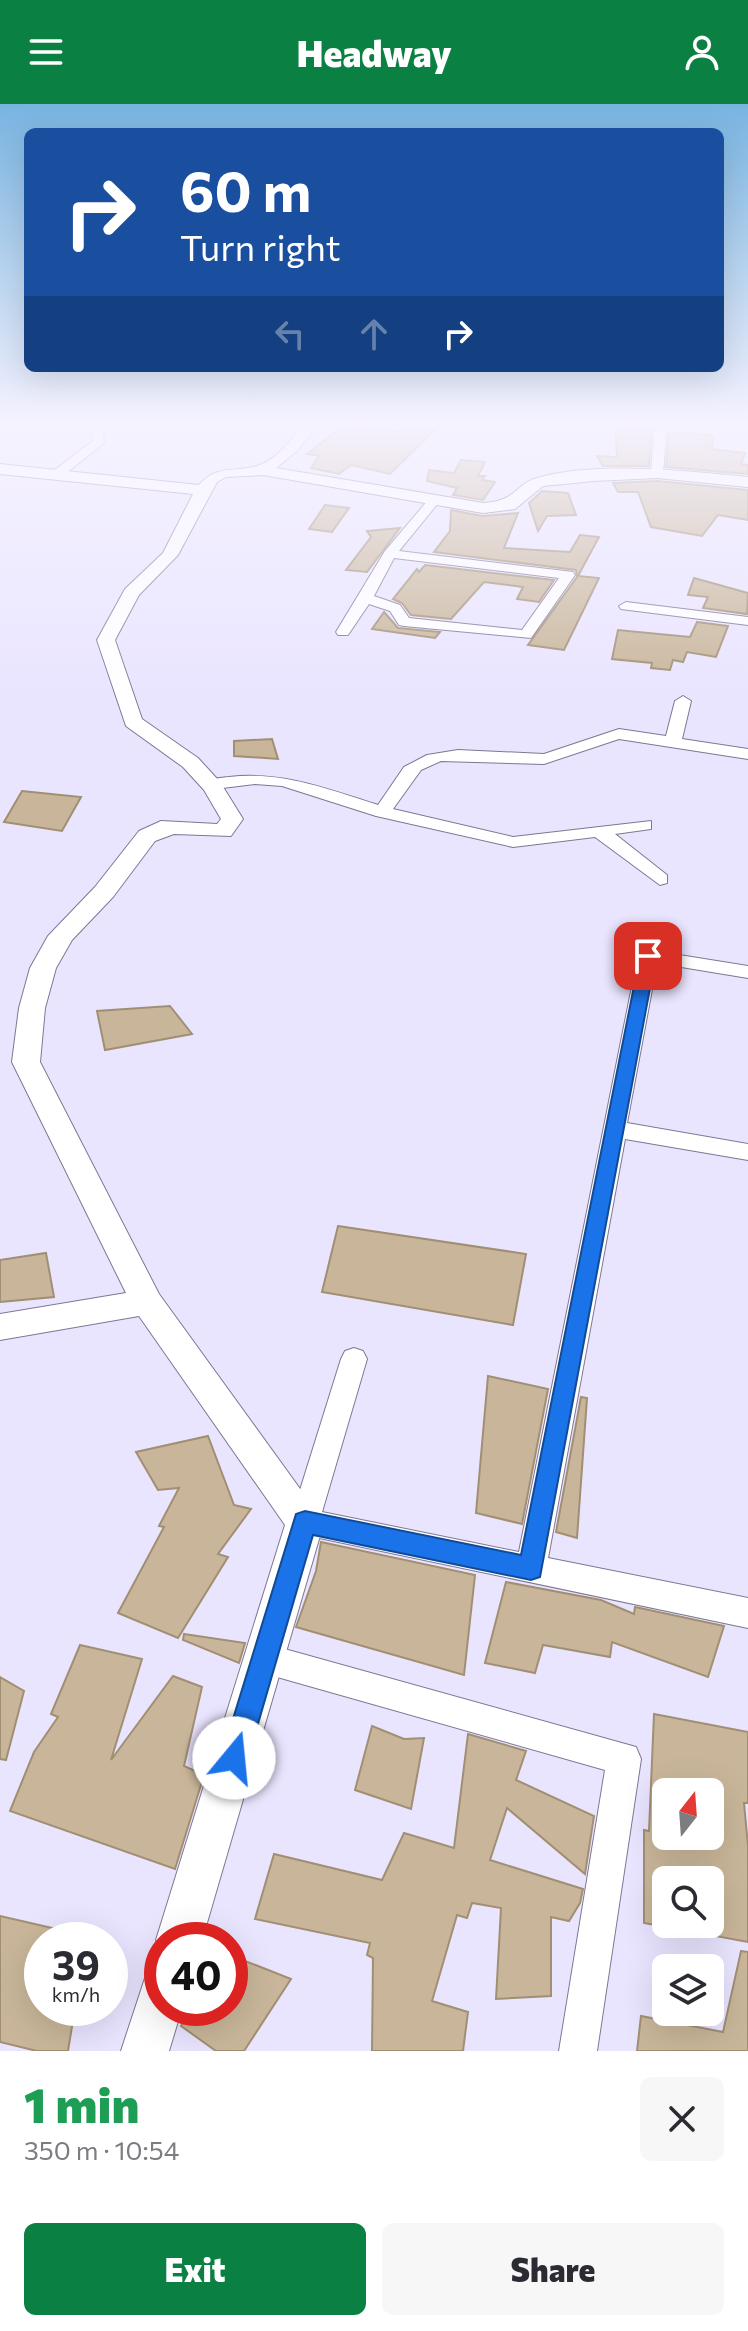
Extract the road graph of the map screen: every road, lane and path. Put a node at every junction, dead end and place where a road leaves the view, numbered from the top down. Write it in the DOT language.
graph roads {
  1 [pos="191,514"];
  2 [pos="423,514"];
  3 [pos="390,554"];
  4 [pos="366,598"];
  5 [pos="626,606"];
  6 [pos="748,621"];
  7 [pos="343,632"];
  8 [pos="683,701"];
  9 [pos="673,742"];
  10 [pos="748,754"];
  11 [pos="214,784"];
  12 [pos="382,812"];
  13 [pos="645,825"];
  14 [pos="598,830"];
  15 [pos="660,879"];
  16 [pos="748,972"];
  17 [pos="615,1129"];
  18 [pos="748,1152"];
  19 [pos="147,1302"];
  20 [pos="0,1327"];
  21 [pos="354,1359"];
  22 [pos="305,1522"];
  23 [pos="531,1569"];
  24 [pos="748,1613"];
  25 [pos="263,1658"];
  26 [pos="184,1922"];
  27 [pos="153,2026"];
  28 [pos="145,2051"];
  29 [pos="578,2051"];
  1 -- 11 [label="street"];
  2 -- 3 [label="street"];
  3 -- 4 [label="street"];
  3 -- 4 [label="street"];
  4 -- 7 [label="street"];
  5 -- 6 [label="street"];
  8 -- 9 [label="street"];
  9 -- 10 [label="street"];
  9 -- 12 [label="street"];
  11 -- 12 [label="street"];
  11 -- 19 [label="street"];
  12 -- 14 [label="street"];
  13 -- 14 [label="street"];
  14 -- 15 [label="street"];
  16 -- 17 [label="street"];
  17 -- 18 [label="street"];
  17 -- 23 [label="street"];
  19 -- 20 [label="street"];
  19 -- 22 [label="street"];
  21 -- 22 [label="street"];
  22 -- 23 [label="street"];
  22 -- 25 [label="street"];
  23 -- 24 [label="street"];
  25 -- 26 [label="street"];
  25 -- 29 [label="street"];
  27 -- 28 [label="street"];
}
